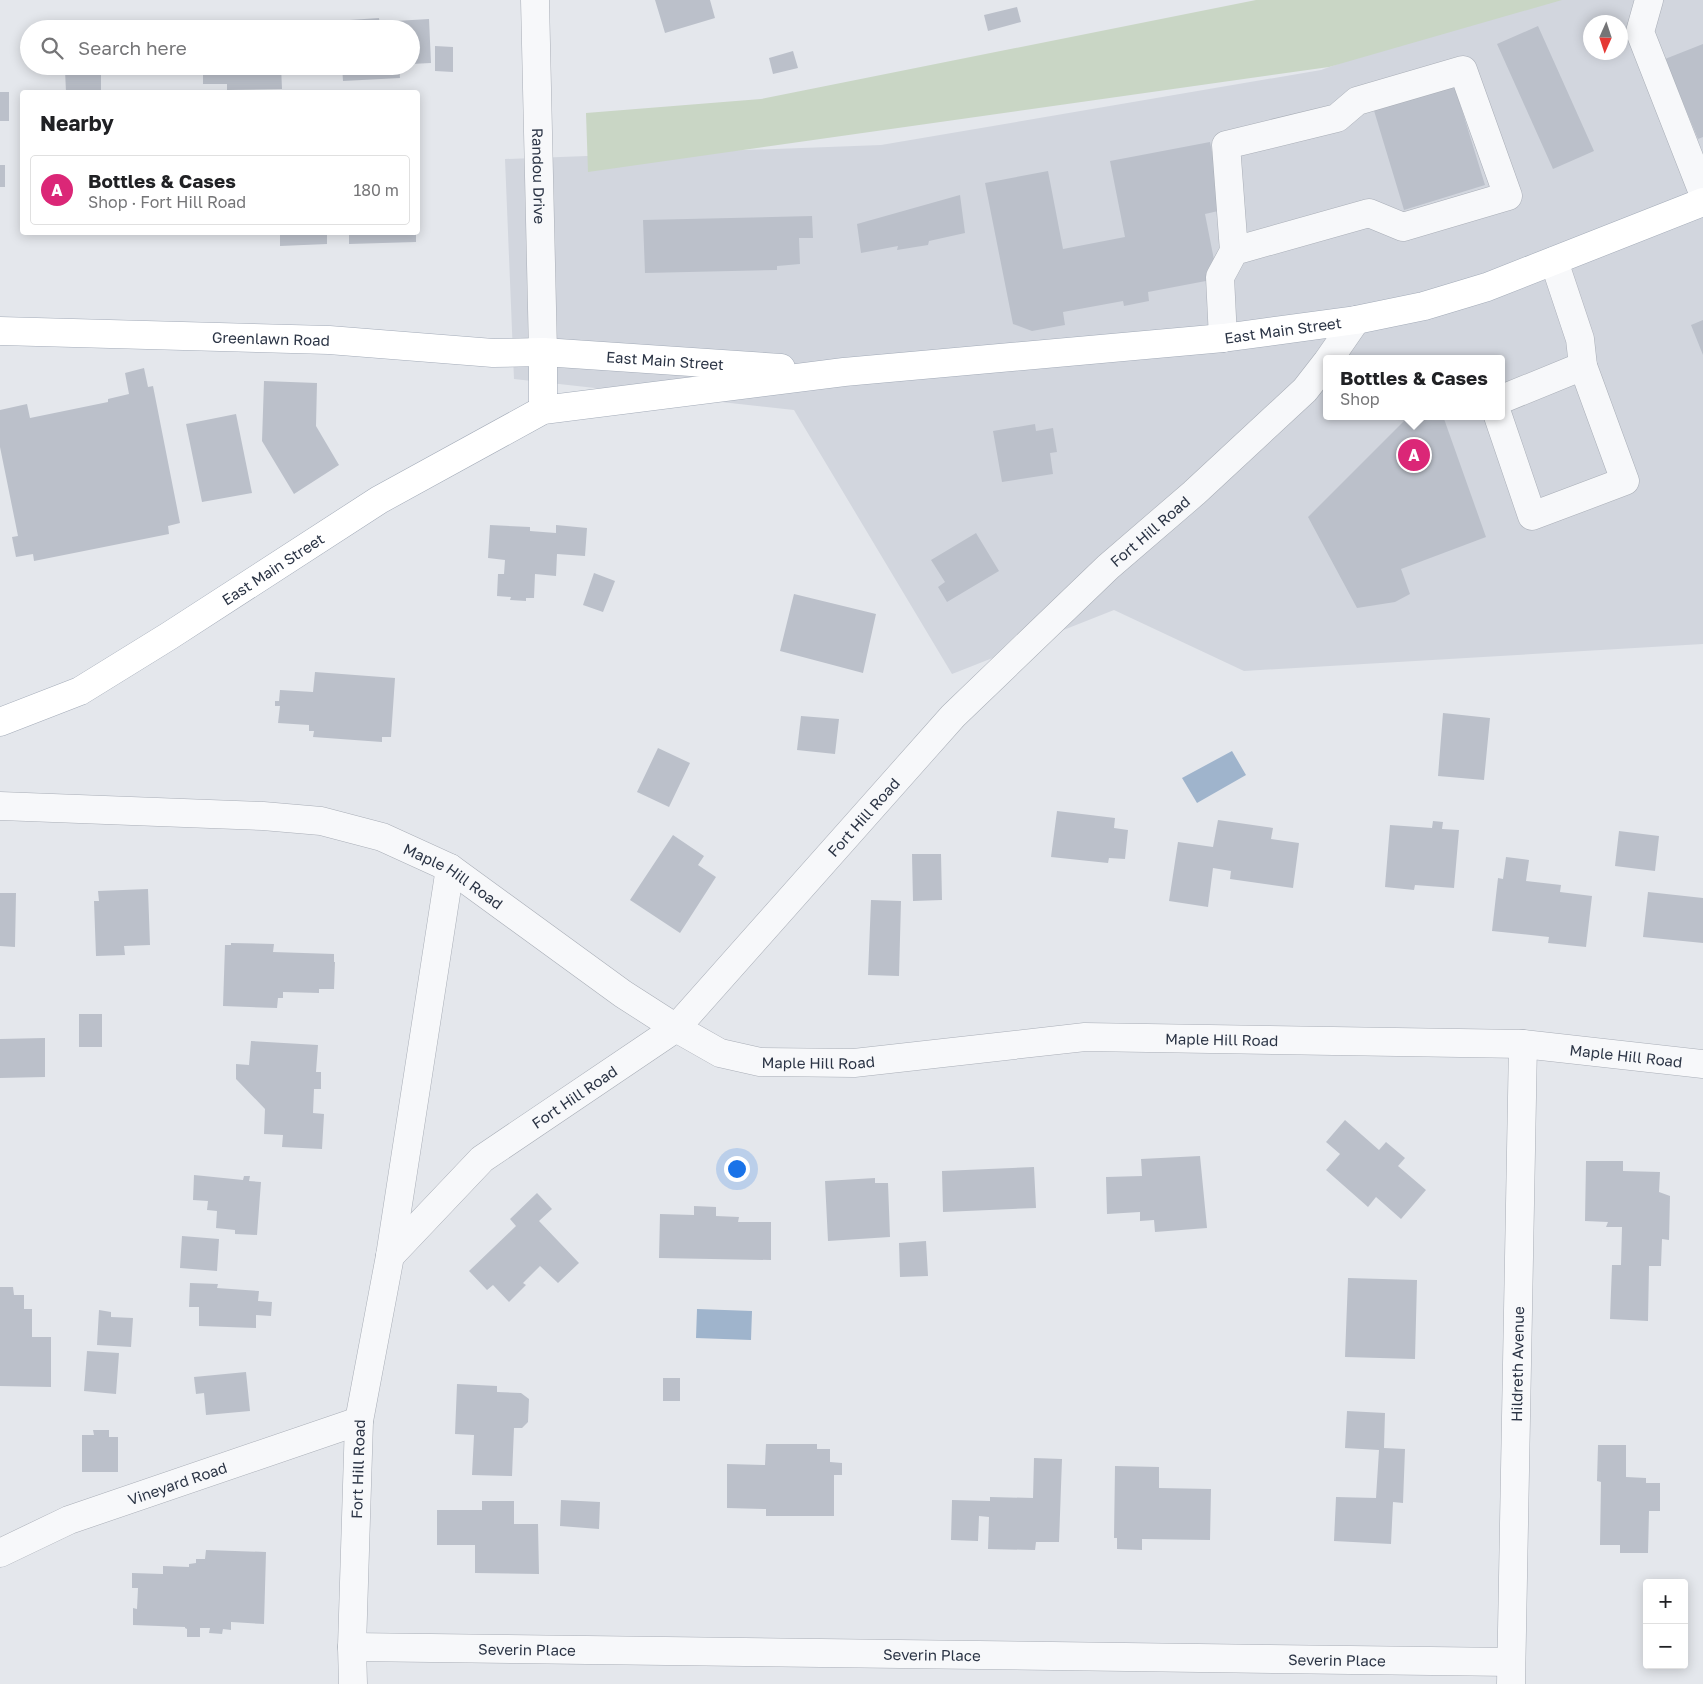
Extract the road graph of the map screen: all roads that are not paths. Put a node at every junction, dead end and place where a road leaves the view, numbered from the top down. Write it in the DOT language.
graph roads {
  1 [pos="535,0"];
  2 [pos="1649,0"];
  3 [pos="1703,193"];
  4 [pos="1703,202"];
  5 [pos="1234,251"];
  6 [pos="1554,261"];
  7 [pos="1356,320"];
  8 [pos="0,331"];
  9 [pos="1223,338"];
  10 [pos="543,352"];
  11 [pos="1332,355"];
  12 [pos="1583,366"];
  13 [pos="1323,367"];
  14 [pos="844,372"];
  15 [pos="1505,398"];
  16 [pos="543,410"];
  17 [pos="1499,420"];
  18 [pos="0,722"];
  19 [pos="0,806"];
  20 [pos="450,868"];
  21 [pos="676,1028"];
  22 [pos="1523,1044"];
  23 [pos="1703,1064"];
  24 [pos="390,1256"];
  25 [pos="359,1421"];
  26 [pos="0,1553"];
  27 [pos="352,1647"];
  28 [pos="1511,1673"];
  29 [pos="353,1684"];
  1 -- 10 [label="street, Randou Drive"];
  2 -- 3 [label="street"];
  4 -- 6 [label="main road, East Main Street"];
  5 -- 5 [label="street"];
  5 -- 9 [label="street"];
  6 -- 7 [label="main road, East Main Street"];
  6 -- 12 [label="street"];
  7 -- 9 [label="main road, East Main Street"];
  7 -- 11 [label="street"];
  8 -- 10 [label="main road, Greenlawn Road"];
  9 -- 14 [label="main road, East Main Street"];
  10 -- 14 [label="main road, East Main Street"];
  10 -- 16 [label="main road"];
  12 -- 15 [label="street"];
  12 -- 17 [label="street"];
  13 -- 21 [label="street, Fort Hill Road"];
  14 -- 16 [label="main road, East Main Street"];
  16 -- 18 [label="main road, East Main Street"];
  19 -- 20 [label="street, Maple Hill Road"];
  20 -- 21 [label="street, Maple Hill Road"];
  20 -- 24 [label="street, Fort Hill Road"];
  21 -- 22 [label="street, Maple Hill Road"];
  21 -- 24 [label="street, Fort Hill Road"];
  22 -- 23 [label="street, Maple Hill Road"];
  22 -- 28 [label="street, Hildreth Avenue"];
  24 -- 25 [label="street, Fort Hill Road"];
  25 -- 26 [label="street, Vineyard Road"];
  25 -- 27 [label="street, Fort Hill Road"];
  27 -- 28 [label="street, Severin Place"];
  27 -- 29 [label="street, Fort Hill Road"];
}
